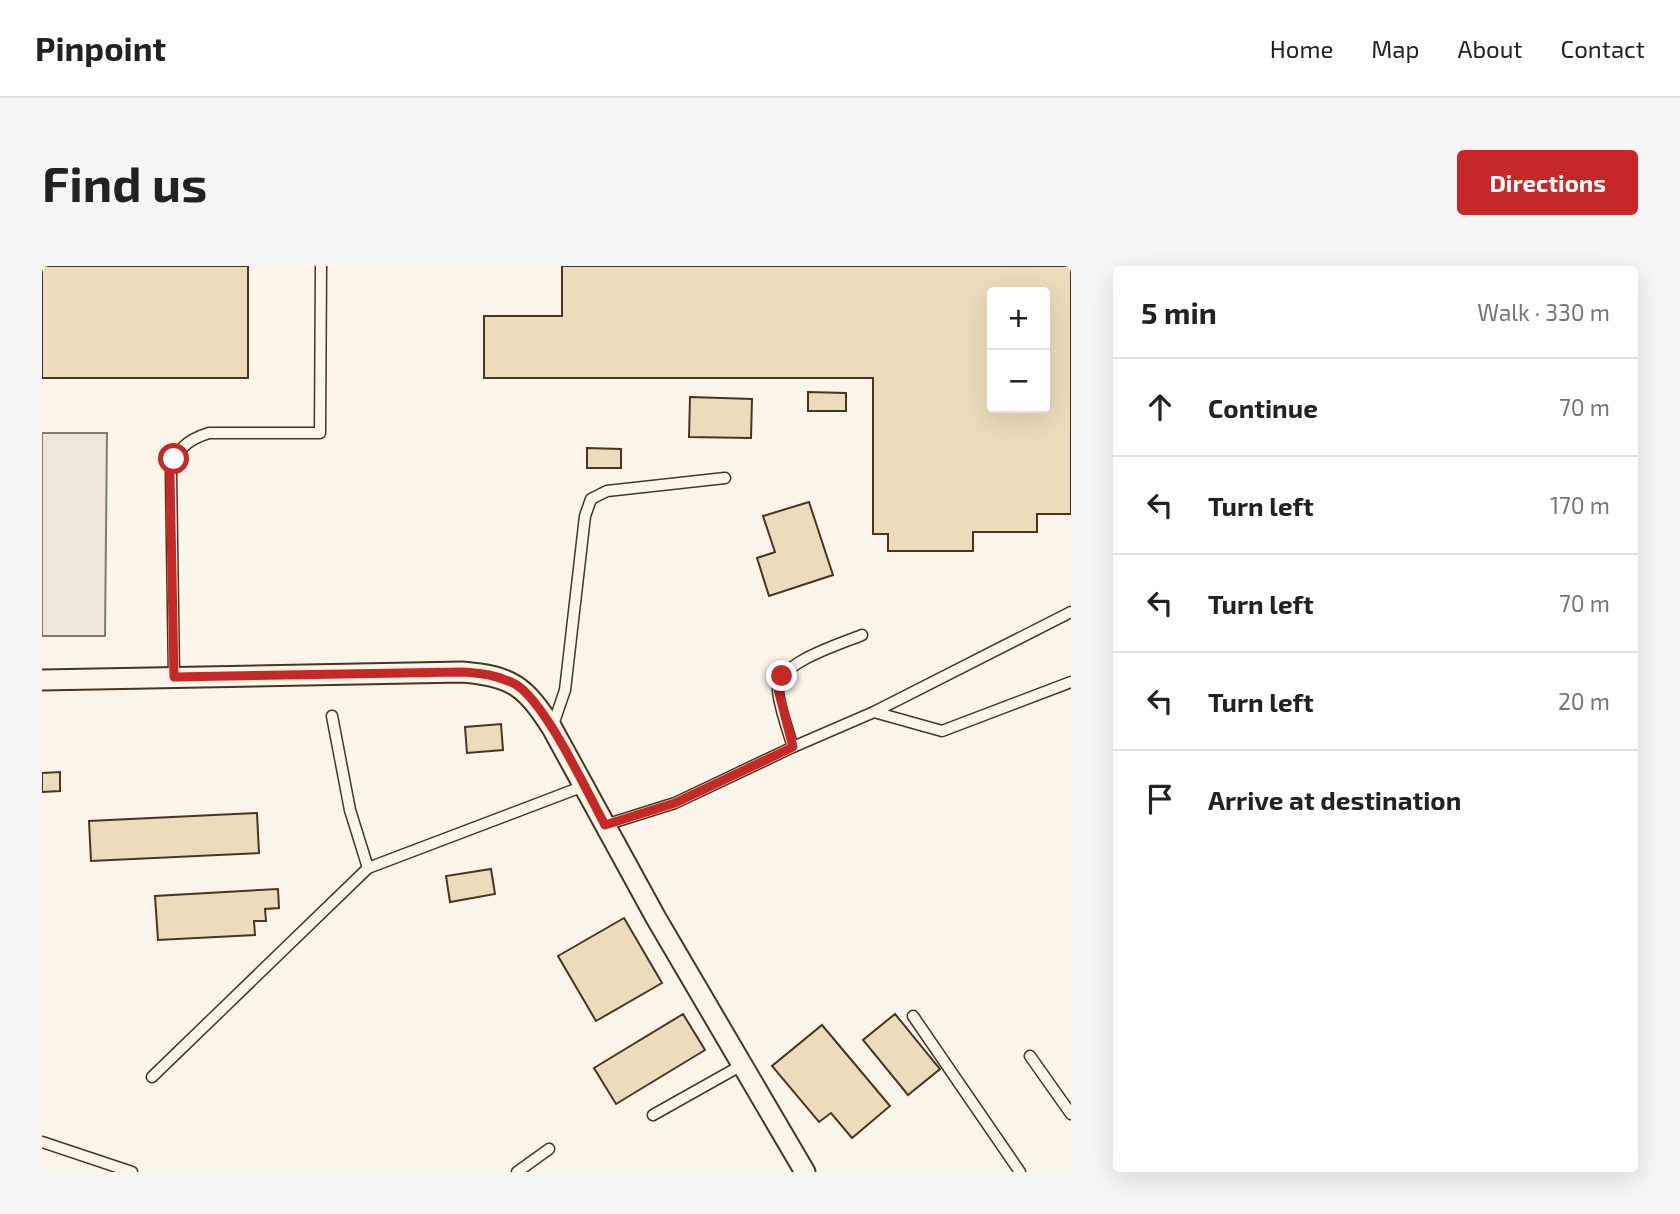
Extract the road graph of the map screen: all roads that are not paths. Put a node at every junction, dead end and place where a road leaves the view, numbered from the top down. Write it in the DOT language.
graph roads {
  1 [pos="321,266"];
  2 [pos="726,478"];
  3 [pos="1071,612"];
  4 [pos="862,635"];
  5 [pos="174,677"];
  6 [pos="42,680"];
  7 [pos="1071,682"];
  8 [pos="874,712"];
  9 [pos="332,716"];
  10 [pos="552,728"];
  11 [pos="793,747"];
  12 [pos="584,786"];
  13 [pos="605,825"];
  14 [pos="369,868"];
  15 [pos="913,1016"];
  16 [pos="1030,1056"];
  17 [pos="742,1065"];
  18 [pos="152,1077"];
  19 [pos="1071,1114"];
  20 [pos="653,1115"];
  21 [pos="42,1142"];
  22 [pos="549,1149"];
  23 [pos="132,1172"];
  24 [pos="517,1172"];
  25 [pos="805,1172"];
  26 [pos="1020,1172"];
  1 -- 5 [label="lane"];
  2 -- 10 [label="lane"];
  3 -- 8 [label="lane"];
  4 -- 11 [label="lane"];
  5 -- 6 [label="street"];
  5 -- 10 [label="street"];
  7 -- 8 [label="lane"];
  8 -- 11 [label="lane"];
  9 -- 14 [label="lane"];
  10 -- 12 [label="street"];
  11 -- 13 [label="lane"];
  12 -- 13 [label="street"];
  12 -- 14 [label="lane"];
  13 -- 17 [label="street"];
  14 -- 18 [label="lane"];
  15 -- 26 [label="lane"];
  16 -- 19 [label="lane"];
  17 -- 20 [label="lane"];
  17 -- 25 [label="street"];
  21 -- 23 [label="lane"];
  22 -- 24 [label="lane"];
}
